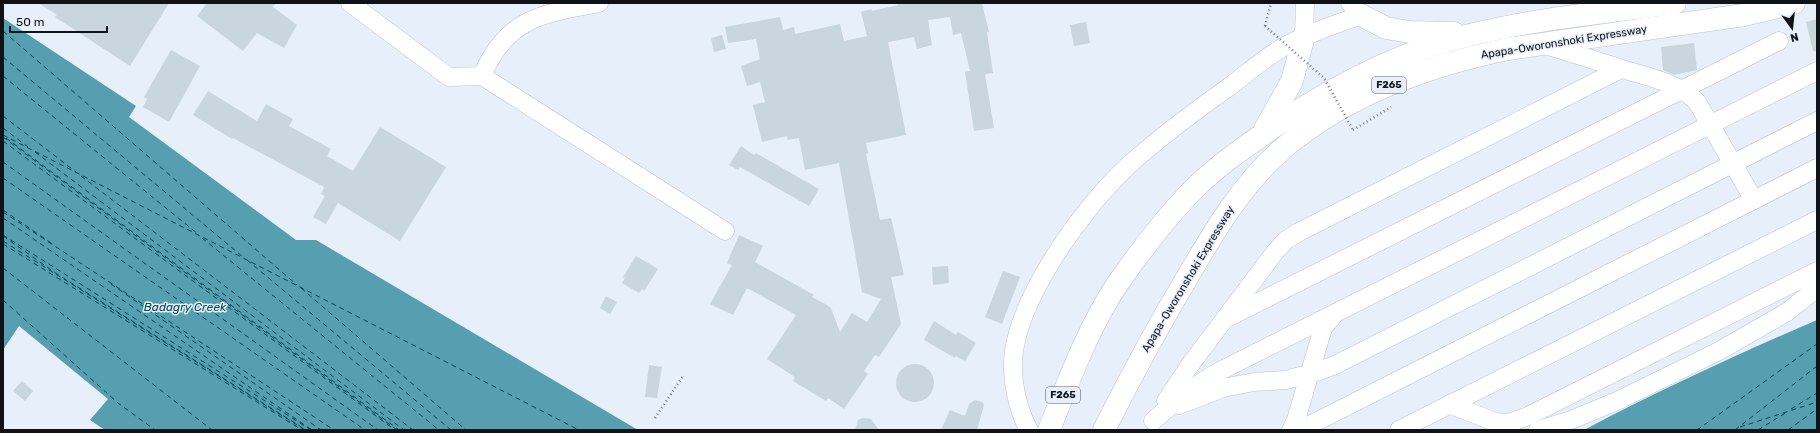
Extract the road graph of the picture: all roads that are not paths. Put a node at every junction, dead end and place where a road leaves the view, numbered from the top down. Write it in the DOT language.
graph roads {
  1 [pos="350,3"];
  2 [pos="599,3"];
  3 [pos="1304,3"];
  4 [pos="1675,3"];
  5 [pos="1794,3"];
  6 [pos="1355,9"];
  7 [pos="1474,34"];
  8 [pos="1304,36"];
  9 [pos="1779,41"];
  10 [pos="1540,44"];
  11 [pos="1621,69"];
  12 [pos="1817,71"];
  13 [pos="482,76"];
  14 [pos="1681,90"];
  15 [pos="1817,121"];
  16 [pos="1710,125"];
  17 [pos="1262,135"];
  18 [pos="1732,163"];
  19 [pos="1817,168"];
  20 [pos="1754,200"];
  21 [pos="1817,220"];
  22 [pos="725,231"];
  23 [pos="1817,271"];
  24 [pos="1817,288"];
  25 [pos="1336,313"];
  26 [pos="1225,319"];
  27 [pos="1310,374"];
  28 [pos="1449,404"];
  29 [pos="1150,426"];
  30 [pos="1029,430"];
  31 [pos="1049,430"];
  32 [pos="1104,430"];
  33 [pos="1291,430"];
  34 [pos="1300,430"];
  35 [pos="1399,430"];
  36 [pos="1538,430"];
  1 -- 13 [label="street"];
  2 -- 13 [label="street"];
  3 -- 8 [label="street"];
  4 -- 7 [label="highway, Apapa-Oworonshoki Expressway / F265"];
  5 -- 10 [label="highway, Apapa-Oworonshoki Expressway / F265"];
  6 -- 7 [label="highway"];
  6 -- 8 [label="street"];
  7 -- 17 [label="highway, Apapa-Oworonshoki Expressway / F265"];
  8 -- 17 [label="highway"];
  8 -- 30 [label="street"];
  9 -- 14 [label="street"];
  10 -- 11 [label="street"];
  10 -- 32 [label="highway, Apapa-Oworonshoki Expressway / F265"];
  11 -- 14 [label="street"];
  11 -- 26 [label="street"];
  12 -- 16 [label="street"];
  13 -- 22 [label="street"];
  14 -- 16 [label="street"];
  14 -- 26 [label="street"];
  15 -- 18 [label="street"];
  16 -- 18 [label="street"];
  16 -- 25 [label="street"];
  17 -- 31 [label="highway, Apapa-Oworonshoki Expressway / F265"];
  18 -- 20 [label="street"];
  18 -- 27 [label="street"];
  19 -- 20 [label="street"];
  20 -- 34 [label="street"];
  21 -- 28 [label="street"];
  23 -- 28 [label="street"];
  24 -- 36 [label="street"];
  25 -- 27 [label="street"];
  25 -- 29 [label="street"];
  26 -- 29 [label="street"];
  27 -- 29 [label="street"];
  27 -- 33 [label="street"];
  28 -- 35 [label="street"];
}
